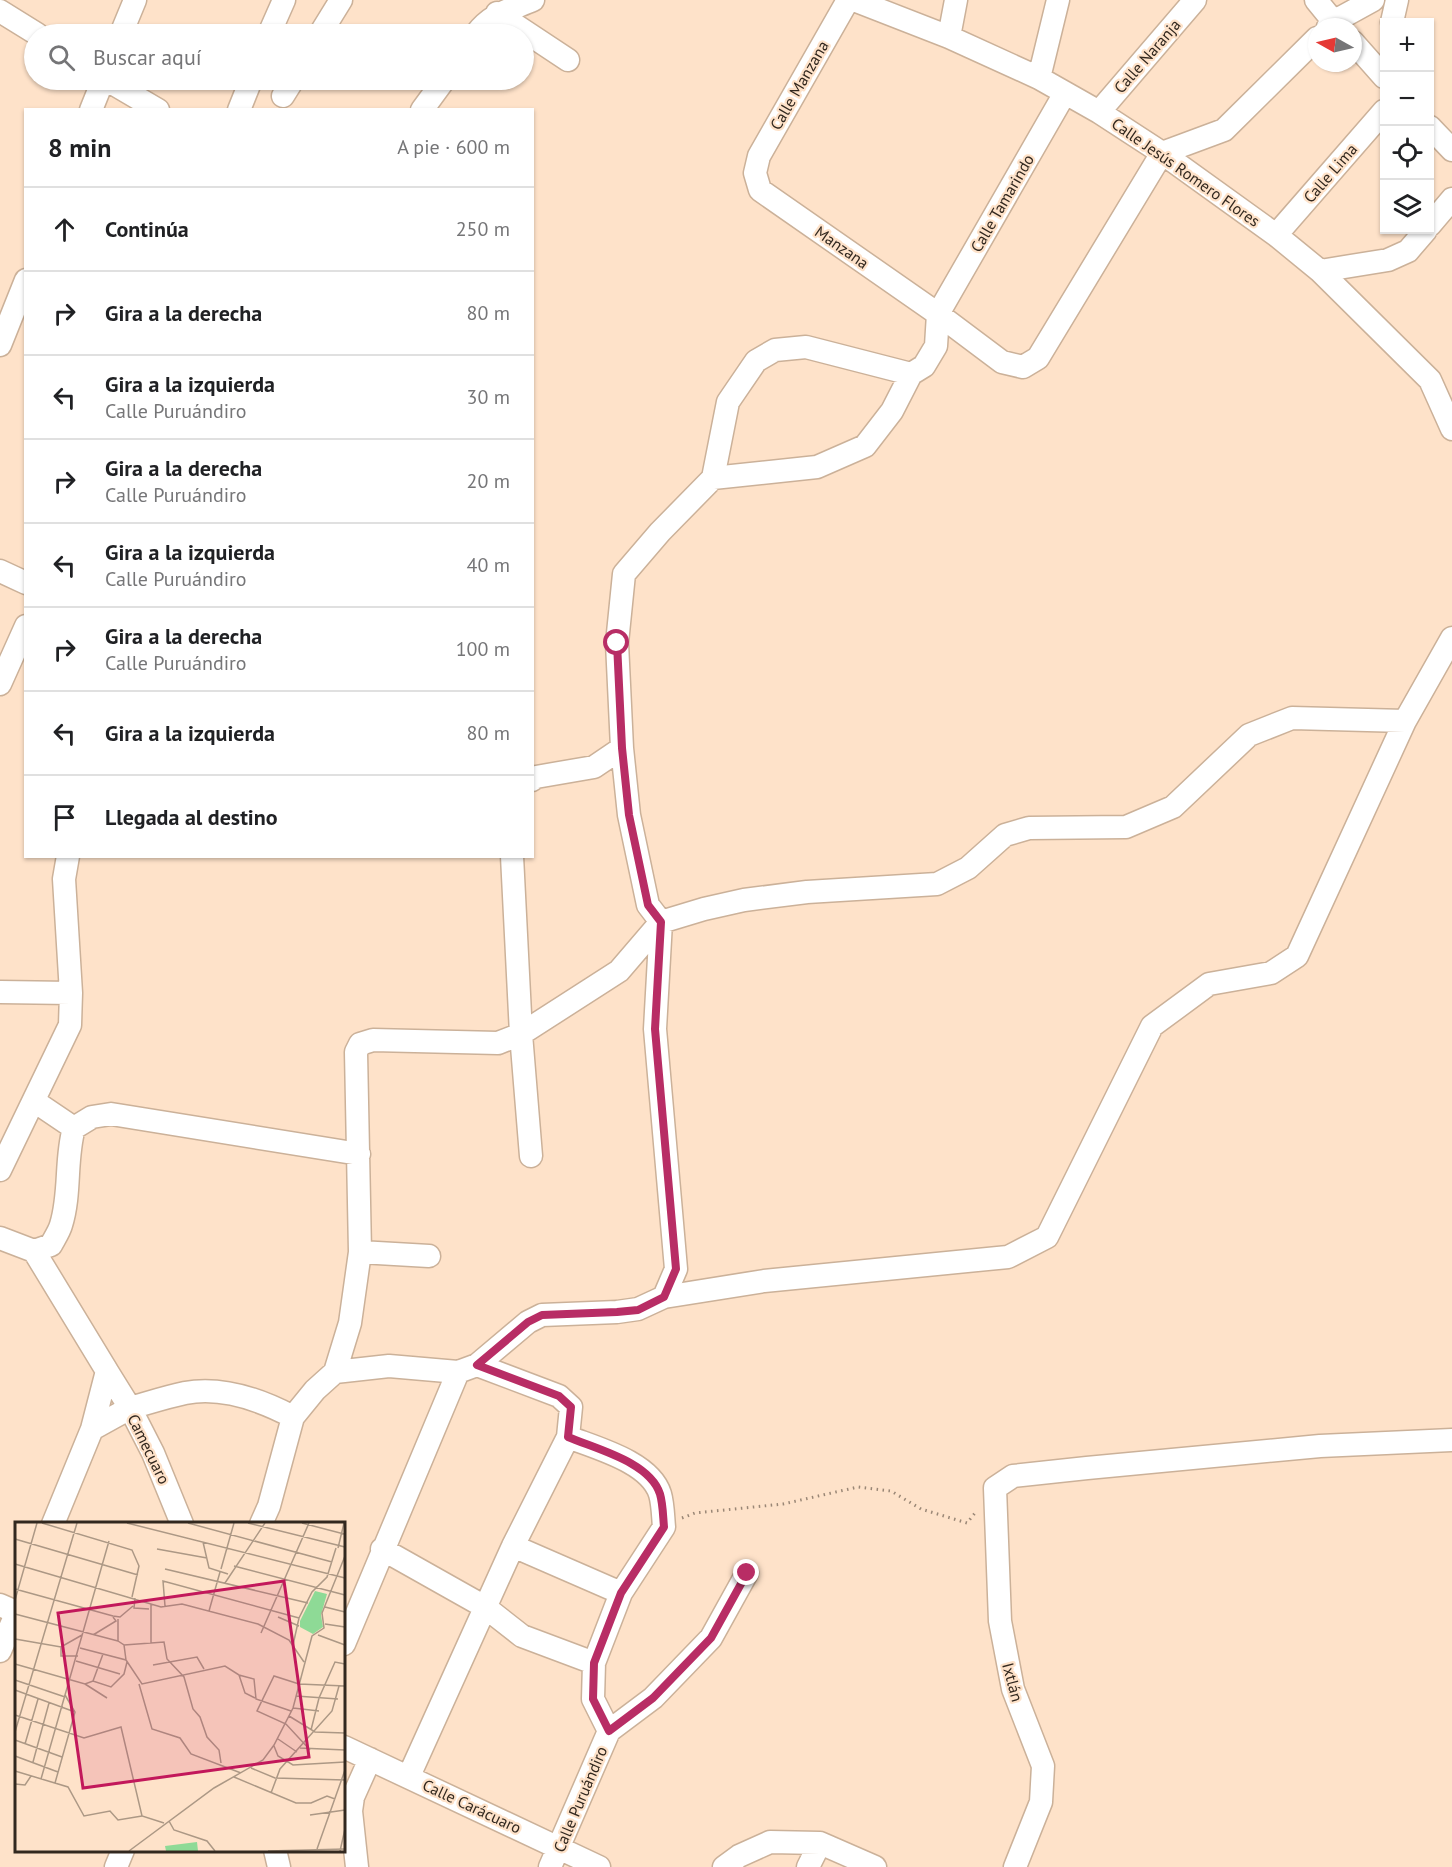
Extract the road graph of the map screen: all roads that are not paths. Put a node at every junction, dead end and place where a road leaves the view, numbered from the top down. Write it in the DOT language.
graph roads {
  1 [pos="135,0"];
  2 [pos="284,0"];
  3 [pos="341,0"];
  4 [pos="531,0"];
  5 [pos="848,0"];
  6 [pos="854,0"];
  7 [pos="956,0"];
  8 [pos="1058,0"];
  9 [pos="1195,0"];
  10 [pos="1316,0"];
  11 [pos="1373,0"];
  12 [pos="1397,0"];
  13 [pos="0,11"];
  14 [pos="497,14"];
  15 [pos="1324,18"];
  16 [pos="1345,18"];
  17 [pos="1393,18"];
  18 [pos="125,24"];
  19 [pos="274,24"];
  20 [pos="326,24"];
  21 [pos="484,24"];
  22 [pos="512,24"];
  23 [pos="24,26"];
  24 [pos="949,37"];
  25 [pos="534,38"];
  26 [pos="1308,48"];
  27 [pos="1362,49"];
  28 [pos="568,60"];
  29 [pos="1380,62"];
  30 [pos="1040,78"];
  31 [pos="100,90"];
  32 [pos="123,90"];
  33 [pos="247,90"];
  34 [pos="437,90"];
  35 [pos="1065,93"];
  36 [pos="92,108"];
  37 [pos="154,108"];
  38 [pos="240,108"];
  39 [pos="423,108"];
  40 [pos="1099,112"];
  41 [pos="1380,116"];
  42 [pos="1434,131"];
  43 [pos="1452,150"];
  44 [pos="1162,153"];
  45 [pos="755,173"];
  46 [pos="1452,199"];
  47 [pos="1434,220"];
  48 [pos="1422,234"];
  49 [pos="1276,235"];
  50 [pos="1320,271"];
  51 [pos="24,285"];
  52 [pos="939,314"];
  53 [pos="0,345"];
  54 [pos="911,374"];
  55 [pos="1452,429"];
  56 [pos="713,478"];
  57 [pos="0,571"];
  58 [pos="24,582"];
  59 [pos="24,630"];
  60 [pos="1452,638"];
  61 [pos="0,684"];
  62 [pos="1405,721"];
  63 [pos="622,748"];
  64 [pos="534,778"];
  65 [pos="68,858"];
  66 [pos="512,858"];
  67 [pos="661,922"];
  68 [pos="0,992"];
  69 [pos="71,993"];
  70 [pos="521,1034"];
  71 [pos="34,1101"];
  72 [pos="74,1128"];
  73 [pos="359,1154"];
  74 [pos="531,1156"];
  75 [pos="0,1170"];
  76 [pos="0,1238"];
  77 [pos="34,1251"];
  78 [pos="360,1252"];
  79 [pos="429,1256"];
  80 [pos="664,1297"];
  81 [pos="467,1369"];
  82 [pos="107,1371"];
  83 [pos="335,1372"];
  84 [pos="130,1408"];
  85 [pos="293,1418"];
  86 [pos="92,1429"];
  87 [pos="568,1437"];
  88 [pos="1452,1440"];
  89 [pos="54,1522"];
  90 [pos="181,1522"];
  91 [pos="262,1522"];
  92 [pos="513,1546"];
  93 [pos="382,1549"];
  94 [pos="747,1573"];
  95 [pos="621,1593"];
  96 [pos="0,1605"];
  97 [pos="485,1607"];
  98 [pos="15,1612"];
  99 [pos="15,1615"];
  100 [pos="345,1642"];
  101 [pos="0,1651"];
  102 [pos="594,1663"];
  103 [pos="609,1731"];
  104 [pos="345,1747"];
  105 [pos="370,1759"];
  106 [pos="409,1776"];
  107 [pos="820,1843"];
  108 [pos="123,1852"];
  109 [pos="275,1852"];
  110 [pos="555,1858"];
  111 [pos="116,1867"];
  112 [pos="279,1867"];
  113 [pos="357,1867"];
  114 [pos="599,1867"];
  115 [pos="724,1867"];
  116 [pos="808,1867"];
  117 [pos="875,1867"];
  118 [pos="1015,1867"];
  1 -- 18 [label="street"];
  2 -- 19 [label="street"];
  3 -- 20 [label="street"];
  4 -- 14 [label="street"];
  5 -- 45 [label="street, Calle Manzana"];
  6 -- 24 [label="street, Calle Jesús Romero Flores"];
  7 -- 24 [label="street"];
  8 -- 30 [label="street"];
  9 -- 40 [label="street, Calle Naranja"];
  10 -- 15 [label="street"];
  11 -- 16 [label="street"];
  12 -- 17 [label="street"];
  13 -- 23 [label="street"];
  14 -- 21 [label="street"];
  14 -- 22 [label="street"];
  24 -- 30 [label="street, Calle Jesús Romero Flores"];
  25 -- 28 [label="street"];
  26 -- 44 [label="street"];
  27 -- 29 [label="street"];
  30 -- 35 [label="street, Calle Jesús Romero Flores"];
  31 -- 36 [label="street"];
  32 -- 37 [label="street"];
  33 -- 38 [label="street"];
  34 -- 39 [label="street"];
  35 -- 40 [label="street, Calle Jesús Romero Flores"];
  35 -- 52 [label="street, Calle Tamarindo"];
  40 -- 44 [label="street, Calle Jesús Romero Flores"];
  41 -- 49 [label="street, Calle Lima"];
  42 -- 43 [label="street"];
  44 -- 49 [label="street, Calle Jesús Romero Flores"];
  44 -- 52 [label="street, Manzana"];
  45 -- 52 [label="street, Manzana"];
  46 -- 47 [label="street"];
  48 -- 50 [label="street"];
  49 -- 50 [label="street, Calle Jesús Romero Flores"];
  50 -- 55 [label="street, Calle Jesús Romero Flores"];
  51 -- 53 [label="street"];
  52 -- 54 [label="street"];
  54 -- 56 [label="street"];
  54 -- 56 [label="street"];
  56 -- 63 [label="street"];
  57 -- 58 [label="street"];
  59 -- 61 [label="street"];
  60 -- 62 [label="street"];
  62 -- 67 [label="street"];
  62 -- 80 [label="street"];
  63 -- 64 [label="street"];
  63 -- 67 [label="street"];
  65 -- 69 [label="street"];
  66 -- 70 [label="street"];
  67 -- 70 [label="street"];
  67 -- 80 [label="street"];
  68 -- 69 [label="street"];
  69 -- 71 [label="street"];
  70 -- 73 [label="street"];
  70 -- 74 [label="street"];
  71 -- 72 [label="street"];
  71 -- 75 [label="street"];
  72 -- 73 [label="street"];
  72 -- 77 [label="street"];
  73 -- 78 [label="street"];
  76 -- 77 [label="street"];
  77 -- 82 [label="street"];
  78 -- 79 [label="street"];
  78 -- 83 [label="street"];
  80 -- 81 [label="street"];
  81 -- 83 [label="street"];
  81 -- 87 [label="street"];
  81 -- 93 [label="street"];
  82 -- 84 [label="street"];
  82 -- 86 [label="street"];
  83 -- 85 [label="street"];
  84 -- 85 [label="street"];
  84 -- 86 [label="street, Camecuaro"];
  84 -- 90 [label="street, Camecuaro"];
  85 -- 91 [label="street"];
  86 -- 89 [label="street"];
  87 -- 92 [label="street"];
  87 -- 95 [label="street, Calle Puruándiro"];
  88 -- 118 [label="street, Ixtlán"];
  92 -- 95 [label="street"];
  92 -- 97 [label="street"];
  93 -- 97 [label="street"];
  93 -- 100 [label="street"];
  94 -- 103 [label="street"];
  95 -- 102 [label="street, Calle Puruándiro"];
  96 -- 98 [label="street"];
  97 -- 102 [label="street"];
  97 -- 106 [label="street"];
  99 -- 101 [label="street"];
  102 -- 103 [label="street, Calle Puruándiro"];
  103 -- 110 [label="street, Calle Puruándiro"];
  104 -- 105 [label="street, Calle Carácuaro"];
  105 -- 106 [label="street, Calle Carácuaro"];
  105 -- 113 [label="street"];
  106 -- 110 [label="street, Calle Carácuaro"];
  107 -- 115 [label="street"];
  107 -- 116 [label="street"];
  107 -- 117 [label="street"];
  108 -- 111 [label="street"];
  109 -- 112 [label="street"];
  110 -- 114 [label="street, Calle Carácuaro"];
}
